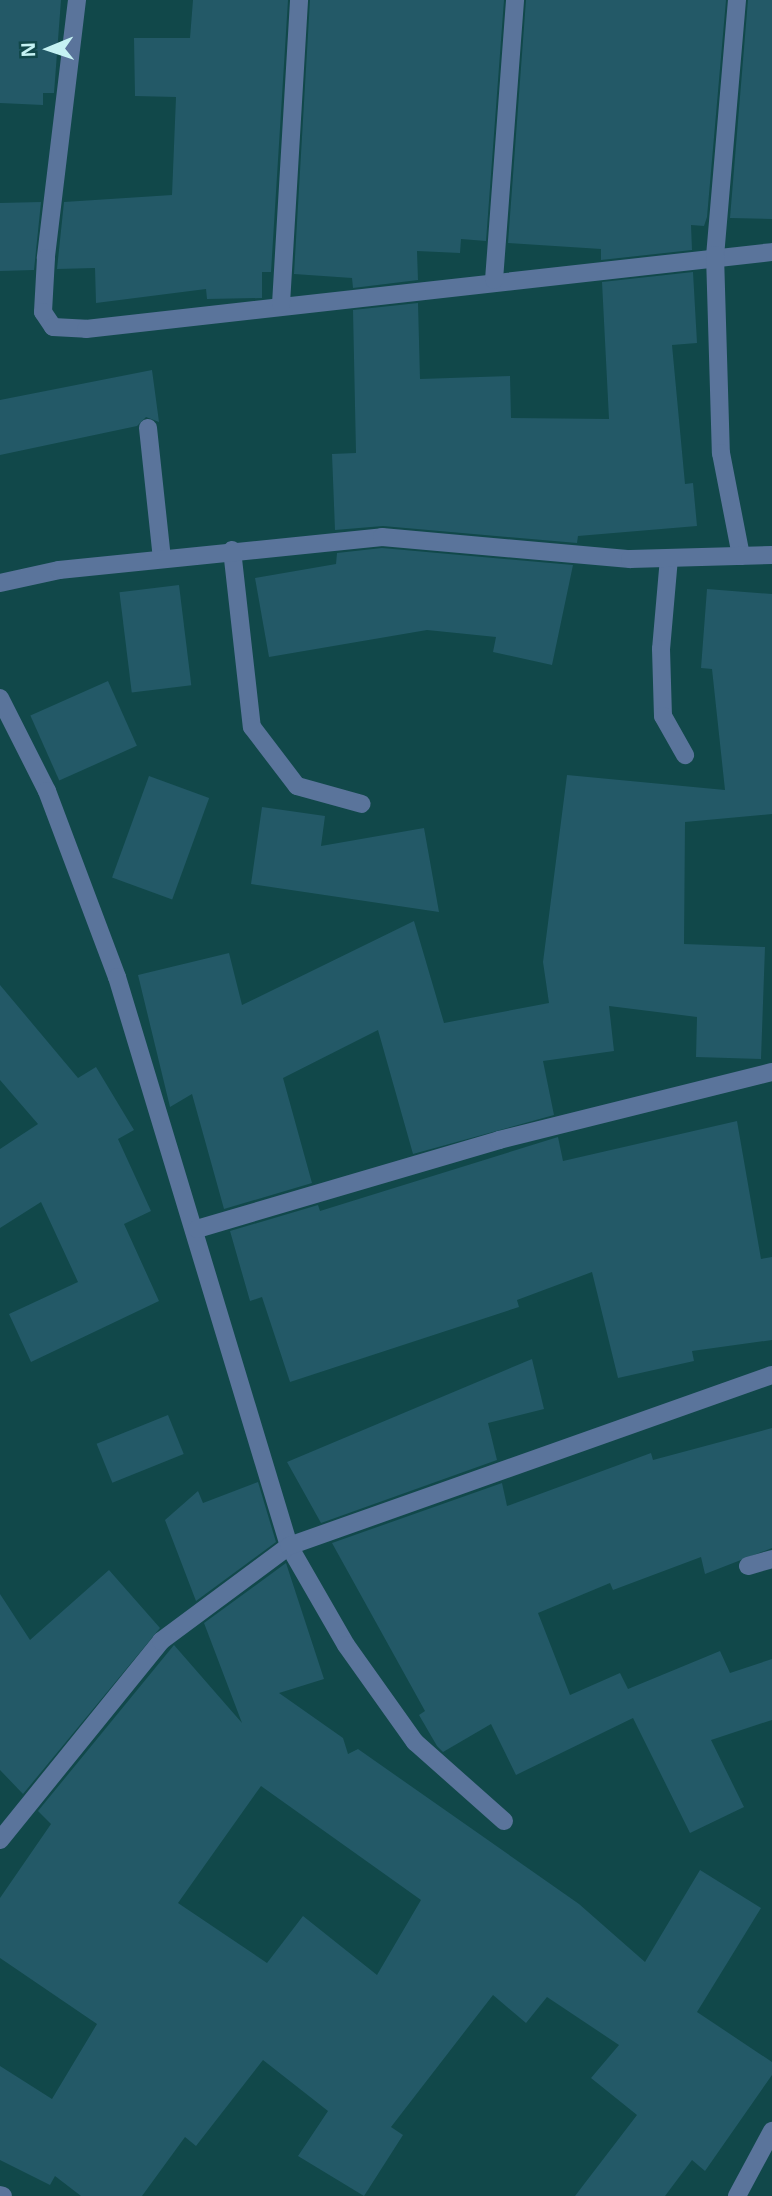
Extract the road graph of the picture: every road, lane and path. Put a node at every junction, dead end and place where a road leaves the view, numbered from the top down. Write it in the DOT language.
graph roads {
  1 [pos="78,0"];
  2 [pos="299,0"];
  3 [pos="515,0"];
  4 [pos="737,0"];
  5 [pos="772,252"];
  6 [pos="715,255"];
  7 [pos="494,280"];
  8 [pos="281,304"];
  9 [pos="148,428"];
  10 [pos="232,550"];
  11 [pos="772,555"];
  12 [pos="741,556"];
  13 [pos="162,558"];
  14 [pos="669,558"];
  15 [pos="0,583"];
  16 [pos="0,698"];
  17 [pos="685,755"];
  18 [pos="362,804"];
  19 [pos="772,1072"];
  20 [pos="197,1229"];
  21 [pos="772,1375"];
  22 [pos="289,1546"];
  23 [pos="772,1559"];
  24 [pos="748,1566"];
  25 [pos="504,1821"];
  26 [pos="0,1840"];
  27 [pos="772,2131"];
  28 [pos="737,2196"];
  1 -- 8 [label="street"];
  2 -- 8 [label="street"];
  3 -- 7 [label="street"];
  4 -- 6 [label="street"];
  5 -- 6 [label="street"];
  6 -- 7 [label="street"];
  6 -- 12 [label="street"];
  7 -- 8 [label="street"];
  9 -- 13 [label="street"];
  10 -- 13 [label="street"];
  10 -- 14 [label="street"];
  10 -- 18 [label="street"];
  11 -- 12 [label="street"];
  12 -- 14 [label="street"];
  13 -- 15 [label="street"];
  14 -- 17 [label="street"];
  16 -- 20 [label="street"];
  19 -- 20 [label="street"];
  20 -- 22 [label="street"];
  21 -- 22 [label="street"];
  22 -- 25 [label="street"];
  22 -- 26 [label="street"];
  23 -- 24 [label="street"];
  27 -- 28 [label="street"];
}
